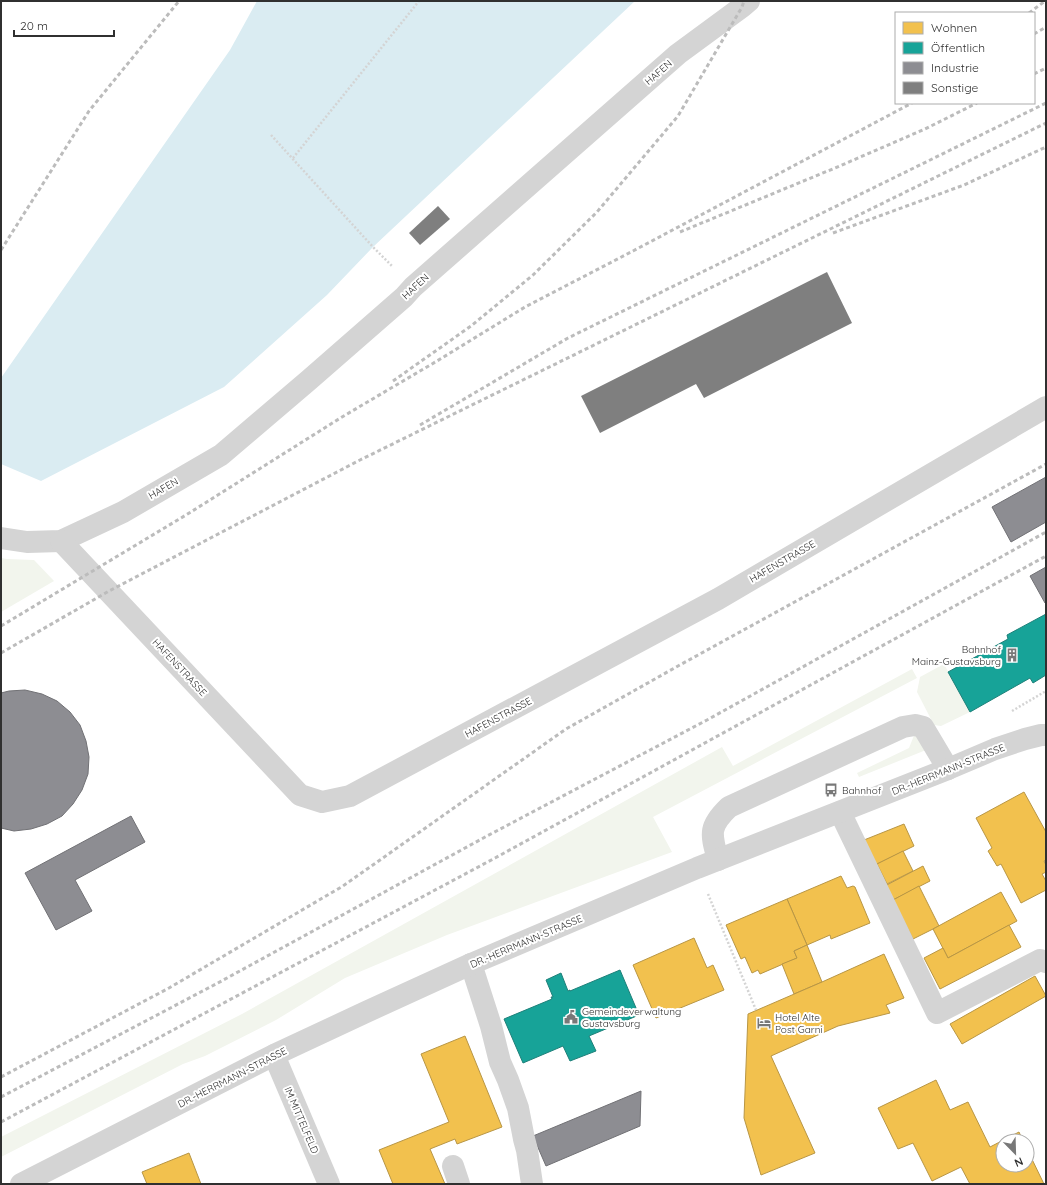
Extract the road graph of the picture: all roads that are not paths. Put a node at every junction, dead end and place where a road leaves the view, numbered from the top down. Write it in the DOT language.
graph roads {
  1 [pos="749,1"];
  2 [pos="1046,407"];
  3 [pos="1,538"];
  4 [pos="61,541"];
  5 [pos="1046,735"];
  6 [pos="948,769"];
  7 [pos="840,812"];
  8 [pos="718,860"];
  9 [pos="1046,962"];
  10 [pos="471,964"];
  11 [pos="274,1055"];
  12 [pos="21,1184"];
  13 [pos="330,1184"];
  14 [pos="532,1184"];
  1 -- 4 [label="street, HAFEN"];
  2 -- 4 [label="street, HAFENSTRASSE"];
  3 -- 4 [label="street"];
  5 -- 6 [label="street, DR.-HERRMANN-STRASSE"];
  6 -- 7 [label="street, DR.-HERRMANN-STRASSE"];
  6 -- 8 [label="street"];
  7 -- 8 [label="street, DR.-HERRMANN-STRASSE"];
  7 -- 9 [label="street"];
  8 -- 10 [label="street, DR.-HERRMANN-STRASSE"];
  10 -- 11 [label="street, DR.-HERRMANN-STRASSE"];
  10 -- 14 [label="street"];
  11 -- 12 [label="street, DR.-HERRMANN-STRASSE"];
  11 -- 13 [label="street, IM MITTELFELD"];
}
